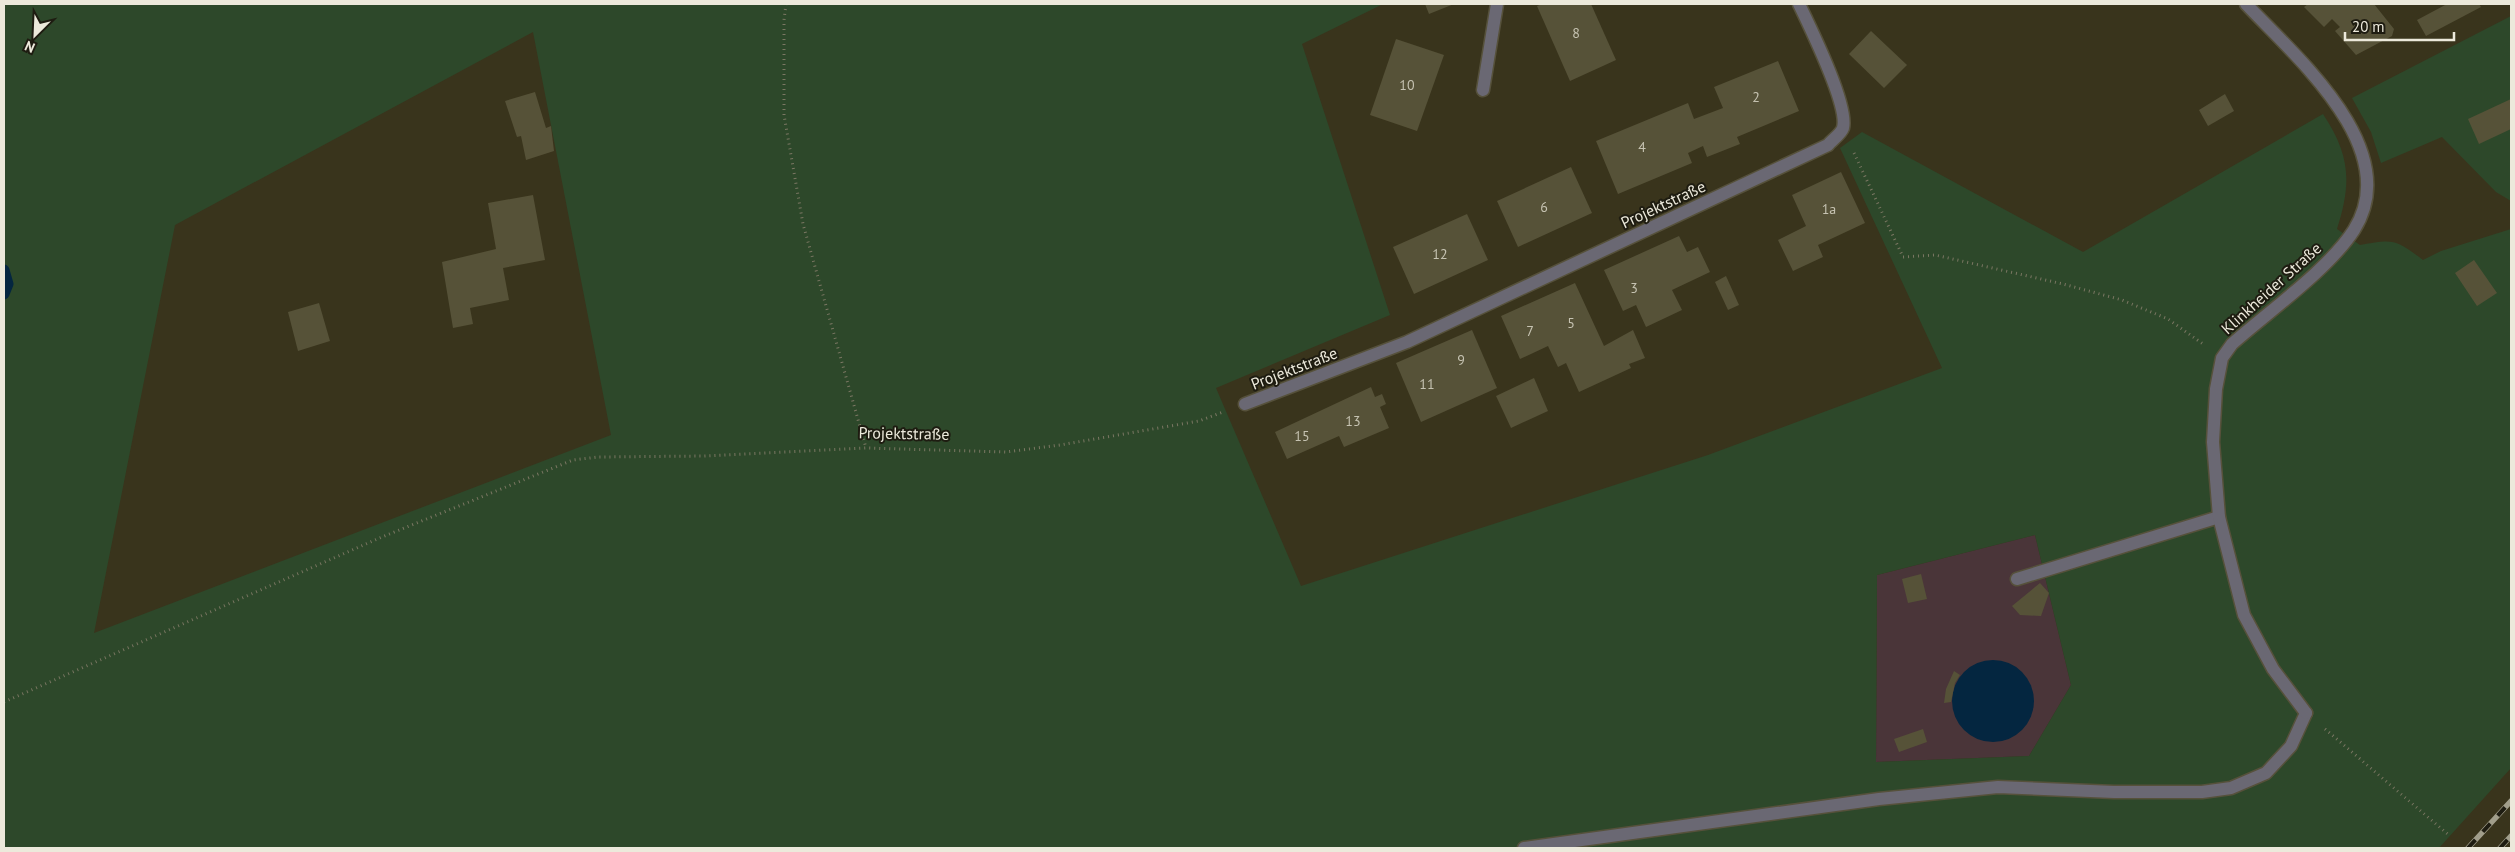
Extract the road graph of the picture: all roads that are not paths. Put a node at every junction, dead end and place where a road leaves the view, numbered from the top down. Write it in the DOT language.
graph roads {
  1 [pos="1497,4"];
  2 [pos="1799,4"];
  3 [pos="2246,4"];
  4 [pos="1483,90"];
  5 [pos="1245,404"];
  6 [pos="2219,517"];
  7 [pos="2017,579"];
  8 [pos="1524,848"];
  1 -- 4 [label="street"];
  2 -- 5 [label="street, Projektstraße"];
  3 -- 6 [label="street, Klinkheider Straße"];
  6 -- 7 [label="street"];
  6 -- 8 [label="street, Klinkheider Straße"];
}
